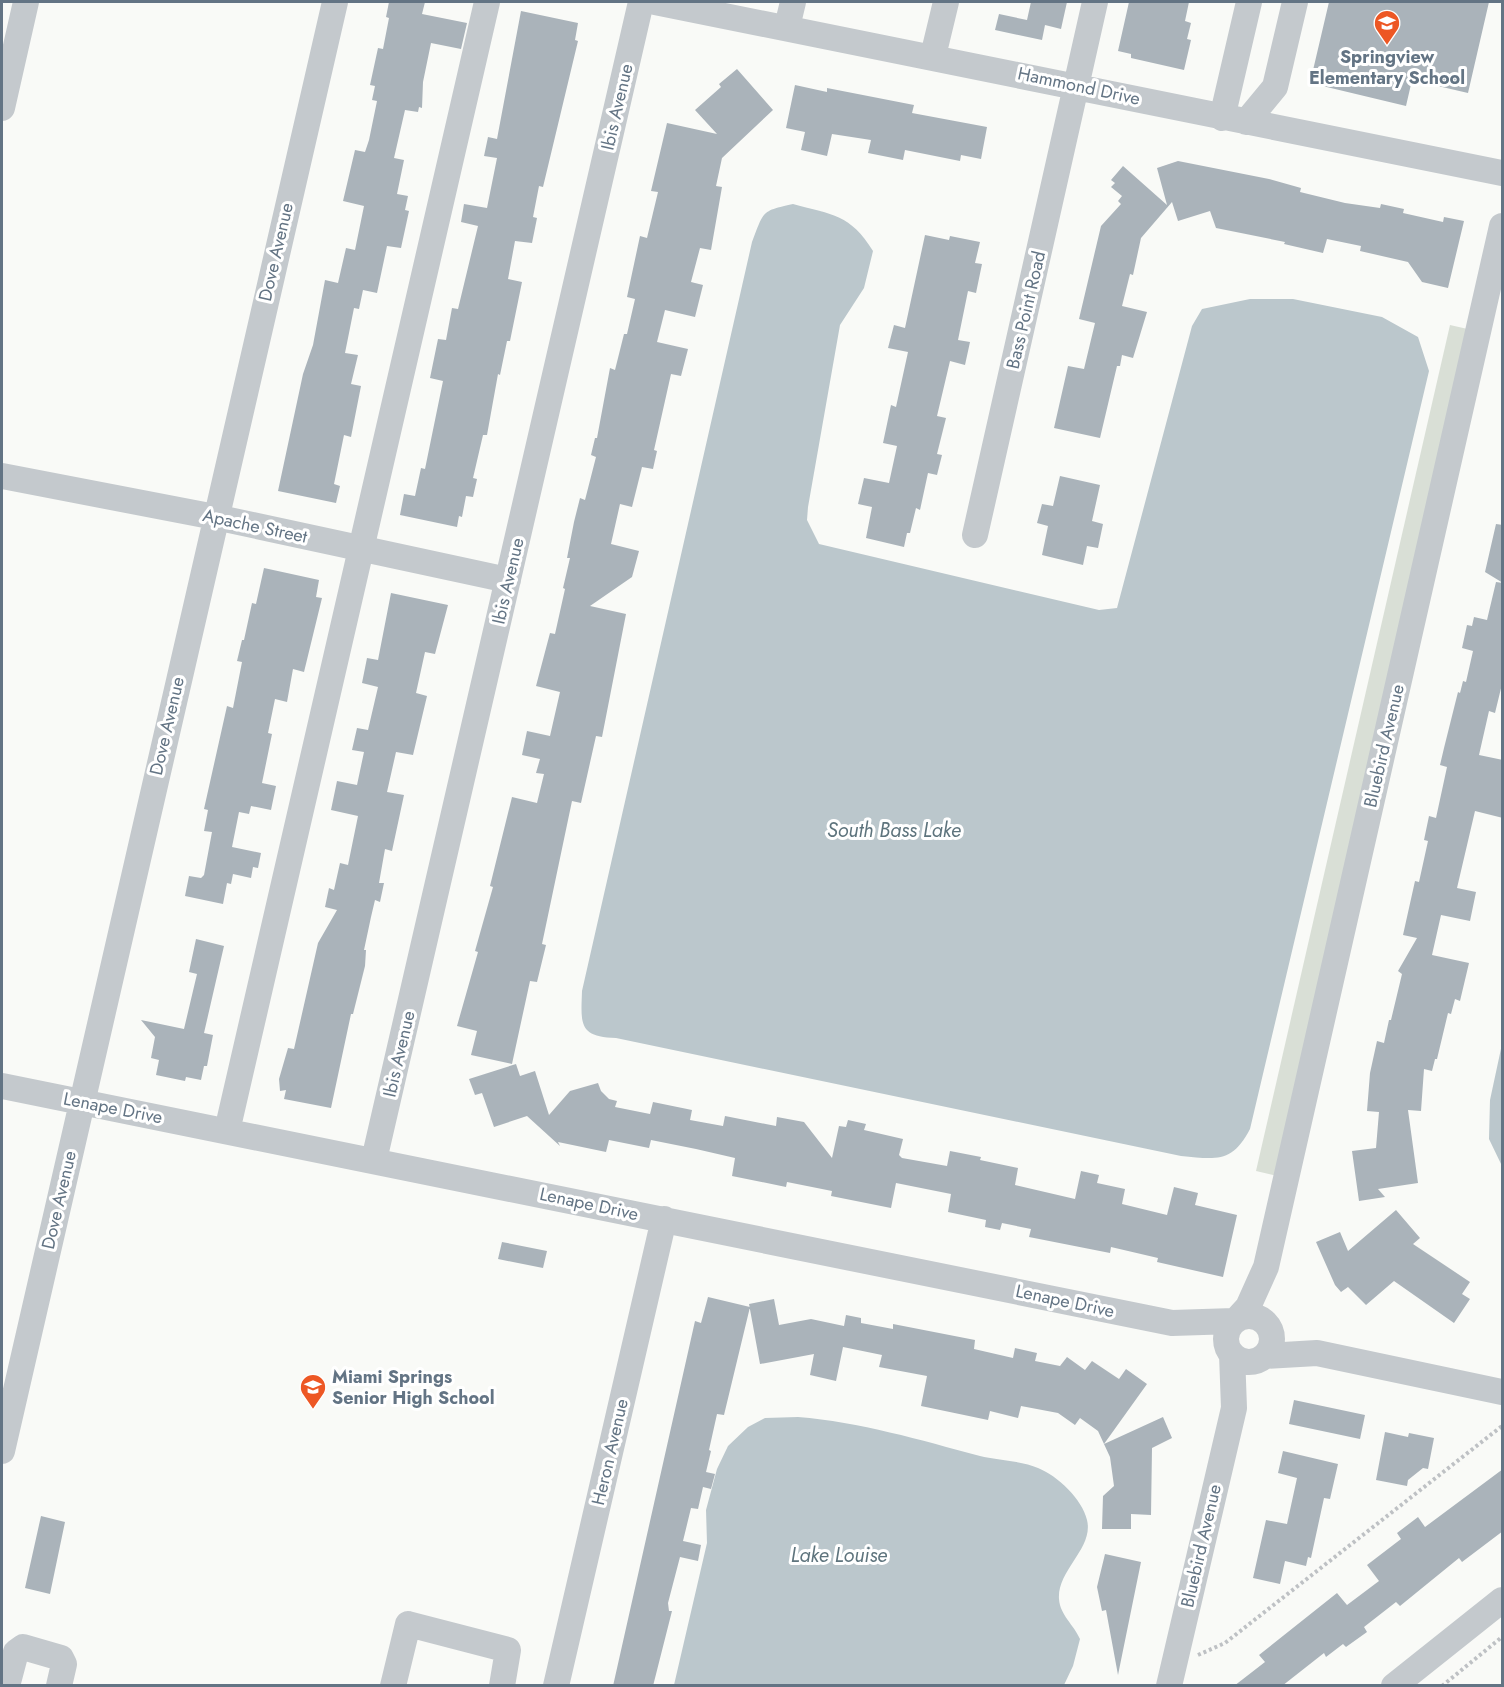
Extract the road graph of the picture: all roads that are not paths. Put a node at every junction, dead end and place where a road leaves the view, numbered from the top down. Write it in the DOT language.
graph roads {
  1 [pos="26,2"];
  2 [pos="334,2"];
  3 [pos="487,2"];
  4 [pos="641,2"];
  5 [pos="655,2"];
  6 [pos="793,2"];
  7 [pos="946,2"];
  8 [pos="1095,2"];
  9 [pos="1249,2"];
  10 [pos="1295,2"];
  11 [pos="787,27"];
  12 [pos="933,56"];
  13 [pos="1076,85"];
  14 [pos="2,108"];
  15 [pos="1234,120"];
  16 [pos="1503,173"];
  17 [pos="1503,226"];
  18 [pos="2,476"];
  19 [pos="214,517"];
  20 [pos="975,535"];
  21 [pos="361,549"];
  22 [pos="508,580"];
  23 [pos="2,1086"];
  24 [pos="81,1102"];
  25 [pos="227,1131"];
  26 [pos="374,1160"];
  27 [pos="664,1219"];
  28 [pos="1266,1267"];
  29 [pos="1236,1320"];
  30 [pos="1177,1324"];
  31 [pos="1269,1327"];
  32 [pos="1314,1352"];
  33 [pos="1232,1354"];
  34 [pos="1262,1358"];
  35 [pos="1503,1392"];
  36 [pos="1234,1407"];
  37 [pos="2,1451"];
  38 [pos="1503,1600"];
  39 [pos="1171,1676"];
  40 [pos="7,1686"];
  41 [pos="59,1686"];
  42 [pos="393,1686"];
  43 [pos="502,1686"];
  44 [pos="556,1686"];
  45 [pos="1394,1686"];
  1 -- 14 [label="street"];
  2 -- 19 [label="street, Dove Avenue"];
  3 -- 21 [label="street"];
  4 -- 22 [label="street, Ibis Avenue"];
  5 -- 11 [label="street, Hammond Drive"];
  6 -- 11 [label="street"];
  7 -- 12 [label="street"];
  8 -- 13 [label="street, Bass Point Road"];
  9 -- 15 [label="street"];
  10 -- 15 [label="street"];
  11 -- 12 [label="street, Hammond Drive"];
  12 -- 13 [label="street, Hammond Drive"];
  13 -- 15 [label="street, Hammond Drive"];
  13 -- 20 [label="street, Bass Point Road"];
  15 -- 16 [label="street, Hammond Drive"];
  17 -- 28 [label="street, Bluebird Avenue"];
  18 -- 19 [label="street, Apache Street"];
  19 -- 21 [label="street, Apache Street"];
  19 -- 24 [label="street, Dove Avenue"];
  21 -- 22 [label="street, Apache Street"];
  21 -- 25 [label="street"];
  22 -- 26 [label="street, Ibis Avenue"];
  23 -- 24 [label="street, Lenape Drive"];
  24 -- 25 [label="street, Lenape Drive"];
  24 -- 37 [label="street, Dove Avenue"];
  25 -- 26 [label="street, Lenape Drive"];
  26 -- 27 [label="street, Lenape Drive"];
  27 -- 30 [label="street, Lenape Drive"];
  27 -- 44 [label="street, Heron Avenue"];
  28 -- 29 [label="street, Bluebird Avenue"];
  28 -- 31 [label="street, Bluebird Avenue"];
  29 -- 30 [label="street, Lenape Drive"];
  29 -- 31 [label="street"];
  29 -- 33 [label="street"];
  30 -- 33 [label="street, Lenape Drive"];
  31 -- 32 [label="street"];
  31 -- 34 [label="street"];
  32 -- 34 [label="street"];
  32 -- 35 [label="street"];
  33 -- 34 [label="street"];
  33 -- 36 [label="street, Bluebird Avenue"];
  34 -- 36 [label="street, Bluebird Avenue"];
  36 -- 39 [label="street, Bluebird Avenue"];
  38 -- 45 [label="street"];
  40 -- 41 [label="street"];
  42 -- 43 [label="street"];
}
